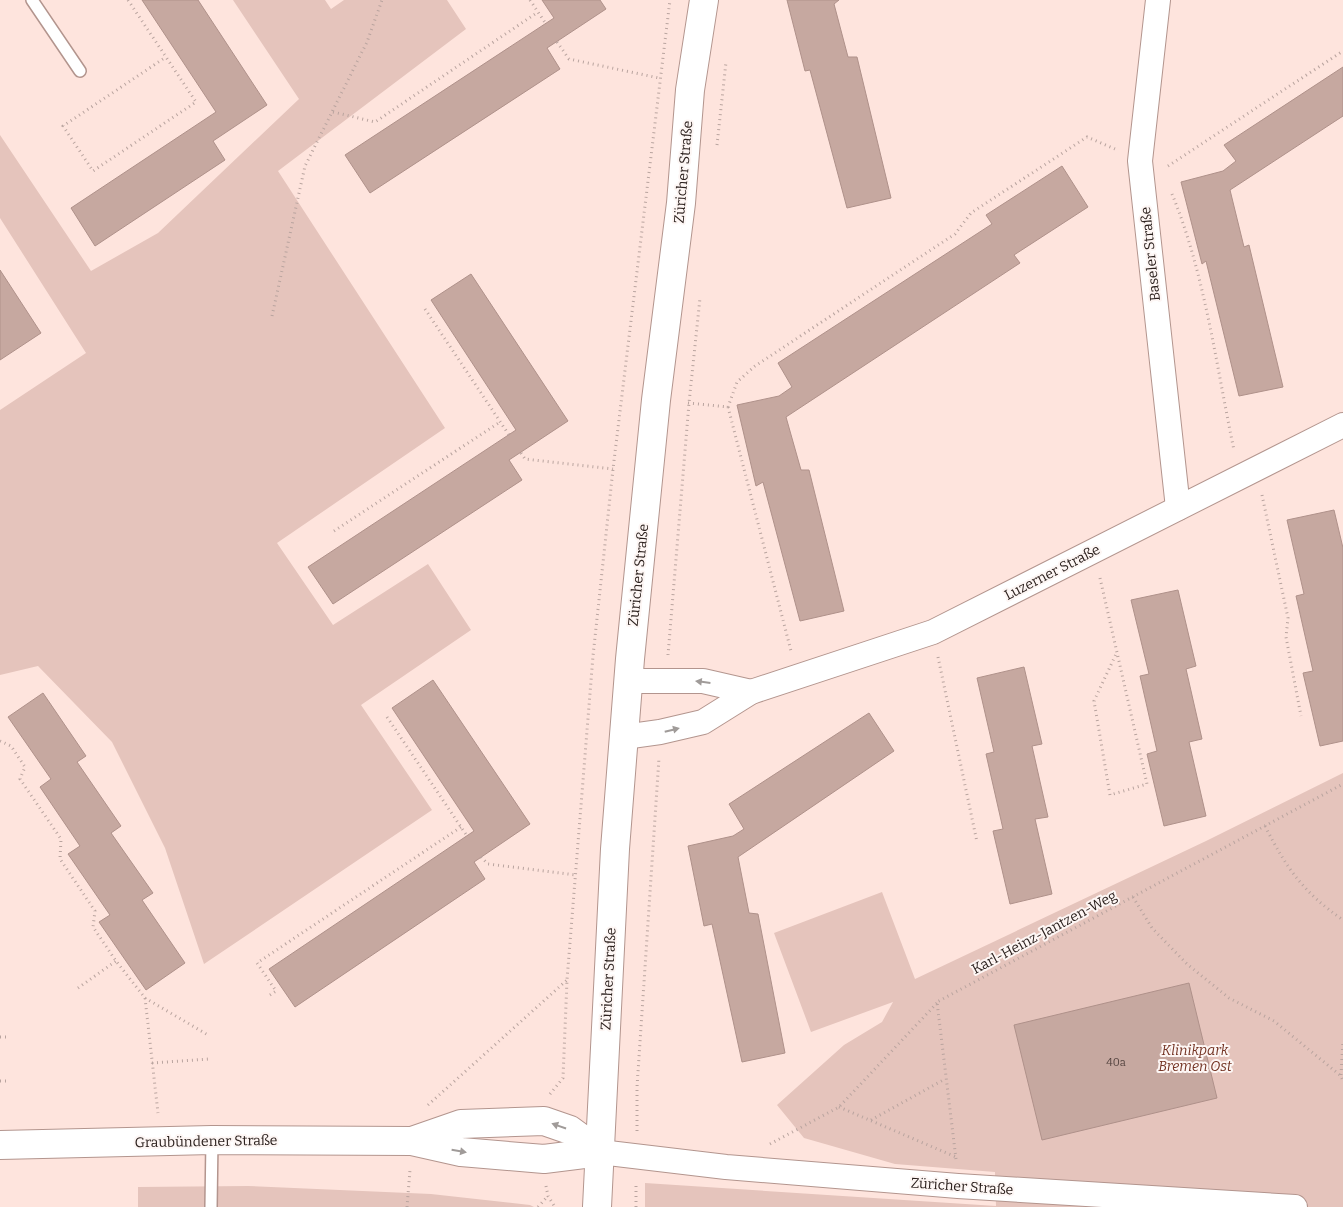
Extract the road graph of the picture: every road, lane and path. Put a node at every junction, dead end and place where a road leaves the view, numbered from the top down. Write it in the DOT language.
graph roads {
  1 [pos="32,0"];
  2 [pos="128,0"];
  3 [pos="382,0"];
  4 [pos="530,0"];
  5 [pos="670,0"];
  6 [pos="704,0"];
  7 [pos="1158,0"];
  8 [pos="538,12"];
  9 [pos="546,24"];
  10 [pos="557,42"];
  11 [pos="1343,52"];
  12 [pos="166,57"];
  13 [pos="726,59"];
  14 [pos="80,71"];
  15 [pos="659,78"];
  16 [pos="333,112"];
  17 [pos="716,148"];
  18 [pos="1140,161"];
  19 [pos="1170,188"];
  20 [pos="700,295"];
  21 [pos="425,309"];
  22 [pos="272,316"];
  23 [pos="656,400"];
  24 [pos="689,403"];
  25 [pos="728,407"];
  26 [pos="500,422"];
  27 [pos="1343,425"];
  28 [pos="509,435"];
  29 [pos="520,452"];
  30 [pos="613,469"];
  31 [pos="1248,472"];
  32 [pos="1178,508"];
  33 [pos="334,531"];
  34 [pos="1094,550"];
  35 [pos="933,632"];
  36 [pos="1117,652"];
  37 [pos="797,675"];
  38 [pos="666,681"];
  39 [pos="628,682"];
  40 [pos="750,692"];
  41 [pos="1301,716"];
  42 [pos="387,718"];
  43 [pos="660,732"];
  44 [pos="624,737"];
  45 [pos="0,741"];
  46 [pos="1343,784"];
  47 [pos="1265,826"];
  48 [pos="461,827"];
  49 [pos="467,836"];
  50 [pos="977,842"];
  51 [pos="481,857"];
  52 [pos="576,875"];
  53 [pos="1132,897"];
  54 [pos="1343,920"];
  55 [pos="116,962"];
  56 [pos="567,980"];
  57 [pos="78,988"];
  58 [pos="270,995"];
  59 [pos="145,998"];
  60 [pos="937,1002"];
  61 [pos="208,1035"];
  62 [pos="0,1037"];
  63 [pos="6,1037"];
  64 [pos="1343,1040"];
  65 [pos="209,1059"];
  66 [pos="152,1063"];
  67 [pos="1340,1076"];
  68 [pos="945,1079"];
  69 [pos="1343,1080"];
  70 [pos="0,1081"];
  71 [pos="7,1081"];
  72 [pos="839,1107"];
  73 [pos="544,1121"];
  74 [pos="871,1121"];
  75 [pos="212,1140"];
  76 [pos="161,1141"];
  77 [pos="412,1141"];
  78 [pos="0,1145"];
  79 [pos="600,1152"];
  80 [pos="637,1156"];
  81 [pos="956,1157"];
  82 [pos="544,1159"];
  83 [pos="726,1167"];
  84 [pos="958,1186"];
  85 [pos="548,1196"];
  86 [pos="1174,1203"];
  87 [pos="211,1207"];
  88 [pos="407,1207"];
  89 [pos="538,1207"];
  90 [pos="556,1207"];
  91 [pos="597,1207"];
  92 [pos="1294,1207"];
  1 -- 14 [label="lane"];
  2 -- 12 [label="path"];
  3 -- 16 [label="path"];
  4 -- 8 [label="path"];
  5 -- 15 [label="path"];
  6 -- 23 [label="main road, Züricher Straße"];
  7 -- 18 [label="street, Baseler Straße"];
  8 -- 9 [label="path"];
  8 -- 16 [label="path"];
  10 -- 15 [label="path"];
  11 -- 18 [label="path"];
  12 -- 12 [label="path"];
  13 -- 17 [label="path"];
  15 -- 30 [label="path"];
  16 -- 22 [label="path"];
  18 -- 25 [label="path"];
  18 -- 32 [label="street, Baseler Straße"];
  19 -- 31 [label="path"];
  20 -- 24 [label="path"];
  21 -- 26 [label="path"];
  23 -- 24 [label="path"];
  23 -- 39 [label="main road, Züricher Straße"];
  24 -- 25 [label="path"];
  24 -- 38 [label="path"];
  25 -- 37 [label="path"];
  26 -- 28 [label="path"];
  26 -- 33 [label="path"];
  27 -- 31 [label="street, Luzerner Straße"];
  29 -- 30 [label="path"];
  30 -- 52 [label="path"];
  31 -- 32 [label="street, Luzerner Straße"];
  31 -- 41 [label="path"];
  32 -- 34 [label="street, Luzerner Straße"];
  34 -- 35 [label="street, Luzerner Straße"];
  34 -- 36 [label="path"];
  35 -- 37 [label="street, Luzerner Straße"];
  35 -- 50 [label="path"];
  36 -- 36 [label="path"];
  37 -- 40 [label="street, Luzerner Straße"];
  38 -- 39 [label="street"];
  40 -- 38 [label="street, one-way"];
  39 -- 44 [label="main road, Züricher Straße"];
  43 -- 40 [label="street, Luzerner Straße, one-way"];
  42 -- 48 [label="path"];
  43 -- 44 [label="street, Luzerner Straße"];
  43 -- 80 [label="path"];
  44 -- 79 [label="main road, Züricher Straße"];
  45 -- 55 [label="path"];
  46 -- 47 [label="path, Karl-Heinz-Jantzen-Weg"];
  47 -- 53 [label="path, Karl-Heinz-Jantzen-Weg"];
  47 -- 54 [label="path"];
  48 -- 49 [label="path"];
  48 -- 58 [label="path"];
  51 -- 52 [label="path"];
  52 -- 56 [label="path"];
  53 -- 60 [label="path, Karl-Heinz-Jantzen-Weg"];
  53 -- 67 [label="path"];
  55 -- 57 [label="path"];
  55 -- 59 [label="path"];
  56 -- 73 [label="path"];
  56 -- 77 [label="path"];
  59 -- 61 [label="path"];
  59 -- 66 [label="path"];
  60 -- 68 [label="path"];
  60 -- 72 [label="path, Karl-Heinz-Jantzen-Weg"];
  62 -- 63 [label="path"];
  64 -- 67 [label="path"];
  65 -- 66 [label="path"];
  66 -- 76 [label="path"];
  67 -- 69 [label="path"];
  68 -- 74 [label="path"];
  68 -- 81 [label="path"];
  70 -- 71 [label="path"];
  72 -- 74 [label="path"];
  72 -- 83 [label="path, Karl-Heinz-Jantzen-Weg"];
  73 -- 77 [label="main road, Graubündener Straße"];
  79 -- 73 [label="main road, Graubündener Straße, one-way"];
  74 -- 81 [label="path"];
  75 -- 76 [label="main road, Graubündener Straße"];
  75 -- 77 [label="main road, Graubündener Straße"];
  75 -- 87 [label="lane"];
  76 -- 78 [label="main road, Graubündener Straße"];
  77 -- 82 [label="main road, Graubündener Straße, one-way"];
  77 -- 88 [label="path"];
  79 -- 80 [label="street, Züricher Straße"];
  79 -- 82 [label="main road, Graubündener Straße"];
  79 -- 91 [label="main road, Züricher Straße"];
  80 -- 83 [label="street, Züricher Straße"];
  81 -- 84 [label="path"];
  82 -- 85 [label="path"];
  83 -- 84 [label="street, Züricher Straße"];
  84 -- 86 [label="street, Züricher Straße"];
  85 -- 89 [label="path"];
  85 -- 90 [label="path"];
  86 -- 92 [label="street, Züricher Straße"];
}
